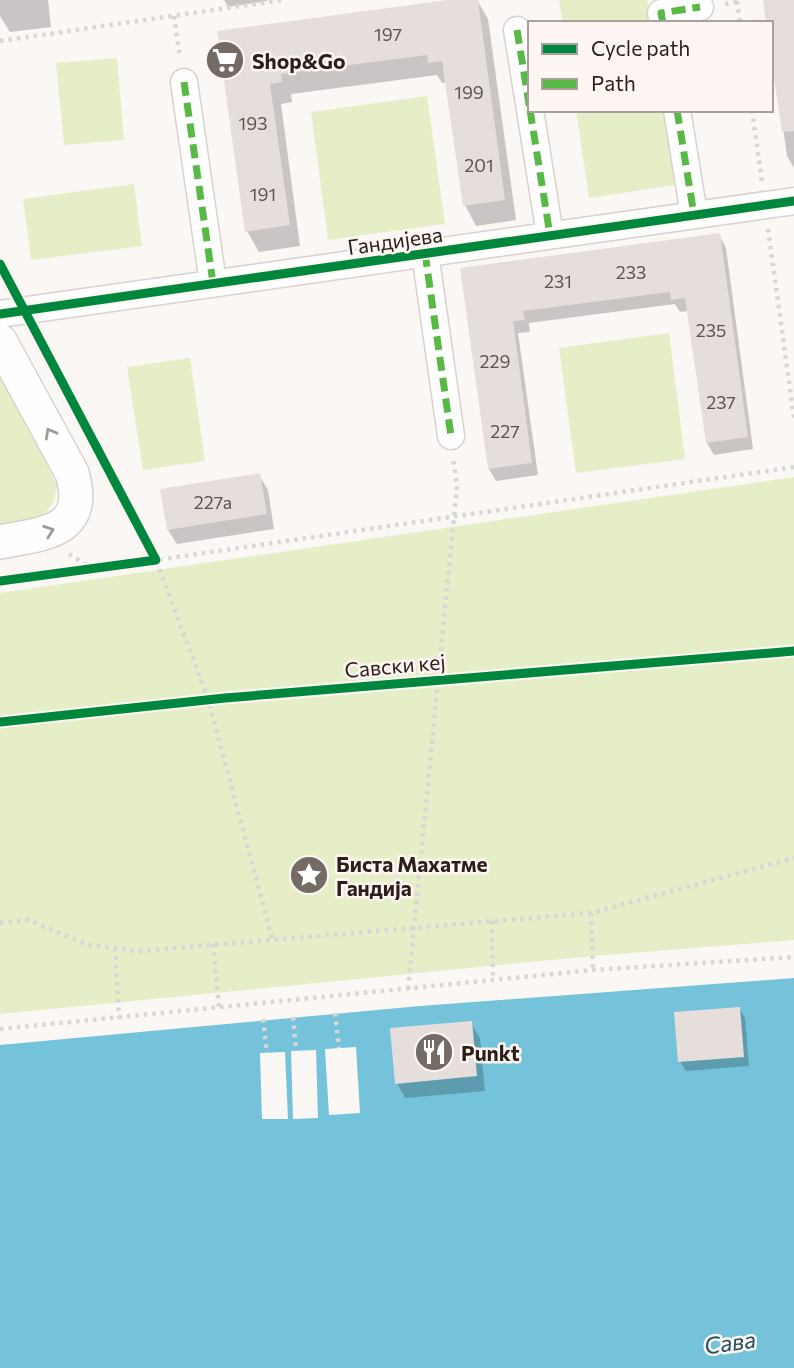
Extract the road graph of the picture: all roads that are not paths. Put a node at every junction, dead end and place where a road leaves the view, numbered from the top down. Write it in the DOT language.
graph roads {
  1 [pos="701,7"];
  2 [pos="663,21"];
  3 [pos="517,30"];
  4 [pos="184,82"];
  5 [pos="528,98"];
  6 [pos="530,112"];
  7 [pos="677,112"];
  8 [pos="794,201"];
  9 [pos="694,215"];
  10 [pos="550,235"];
  11 [pos="425,253"];
  12 [pos="213,283"];
  13 [pos="0,314"];
  14 [pos="0,341"];
  15 [pos="450,436"];
  16 [pos="0,542"];
  1 -- 2 [label="street"];
  3 -- 5 [label="street"];
  4 -- 12 [label="street"];
  6 -- 10 [label="street"];
  7 -- 9 [label="street"];
  8 -- 9 [label="street, Гандијева"];
  9 -- 10 [label="street, Гандијева"];
  10 -- 11 [label="street, Гандијева"];
  11 -- 12 [label="street, Гандијева"];
  11 -- 15 [label="street"];
  12 -- 13 [label="street, Гандијева"];
  16 -- 14 [label="street, one-way"];
}
